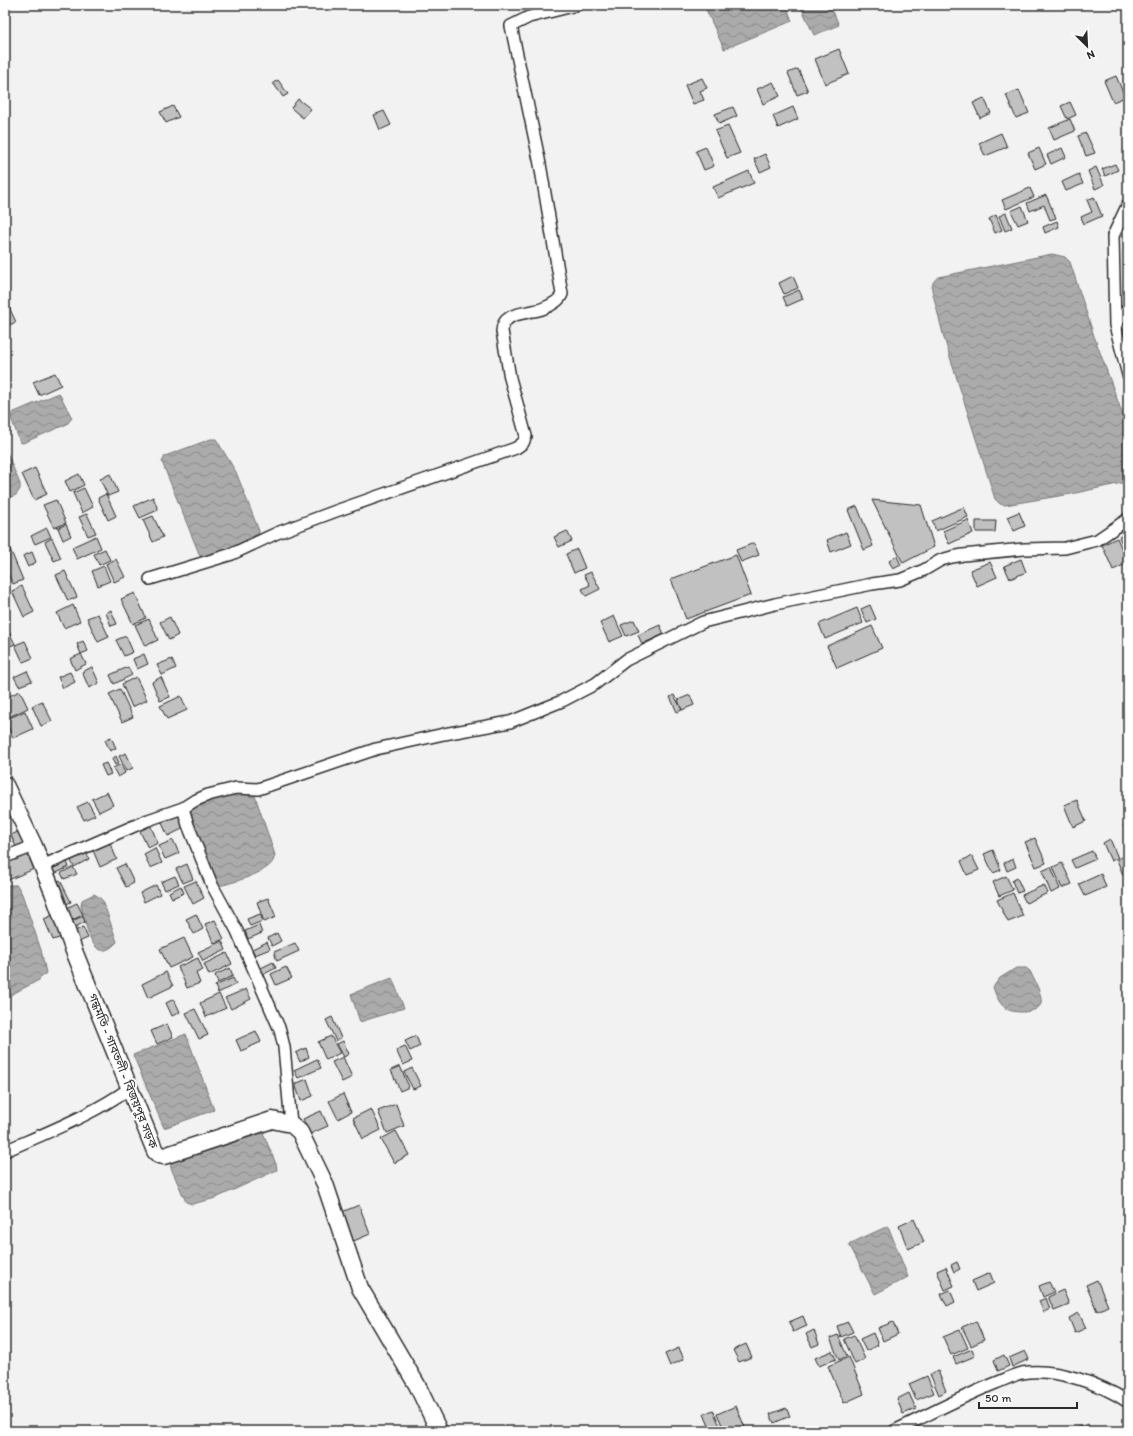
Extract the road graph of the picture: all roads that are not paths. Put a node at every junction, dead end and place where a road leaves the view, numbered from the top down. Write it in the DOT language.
graph roads {
  1 [pos="577,5"];
  2 [pos="1128,204"];
  3 [pos="1128,309"];
  4 [pos="1115,325"];
  5 [pos="1128,375"];
  6 [pos="1128,519"];
  7 [pos="150,579"];
  8 [pos="5,785"];
  9 [pos="183,808"];
  10 [pos="34,846"];
  11 [pos="5,857"];
  12 [pos="42,866"];
  13 [pos="130,1088"];
  14 [pos="291,1124"];
  15 [pos="5,1151"];
  16 [pos="1128,1402"];
  17 [pos="439,1431"];
  18 [pos="894,1431"];
  1 -- 7 [label="street"];
  2 -- 4 [label="street"];
  3 -- 4 [label="street"];
  4 -- 5 [label="street"];
  6 -- 9 [label="street"];
  8 -- 10 [label="main road, গন্ধমতি - গাবতলী - বিজয়পুর সড়ক"];
  9 -- 12 [label="street"];
  9 -- 14 [label="street"];
  10 -- 11 [label="street"];
  10 -- 12 [label="main road, গন্ধমতি - গাবতলী - বিজয়পুর সড়ক"];
  12 -- 13 [label="main road, গন্ধমতি - গাবতলী - বিজয়পুর সড়ক"];
  13 -- 14 [label="main road, গন্ধমতি - গাবতলী - বিজয়পুর সড়ক"];
  13 -- 15 [label="street"];
  14 -- 17 [label="main road"];
  16 -- 18 [label="street"];
}
